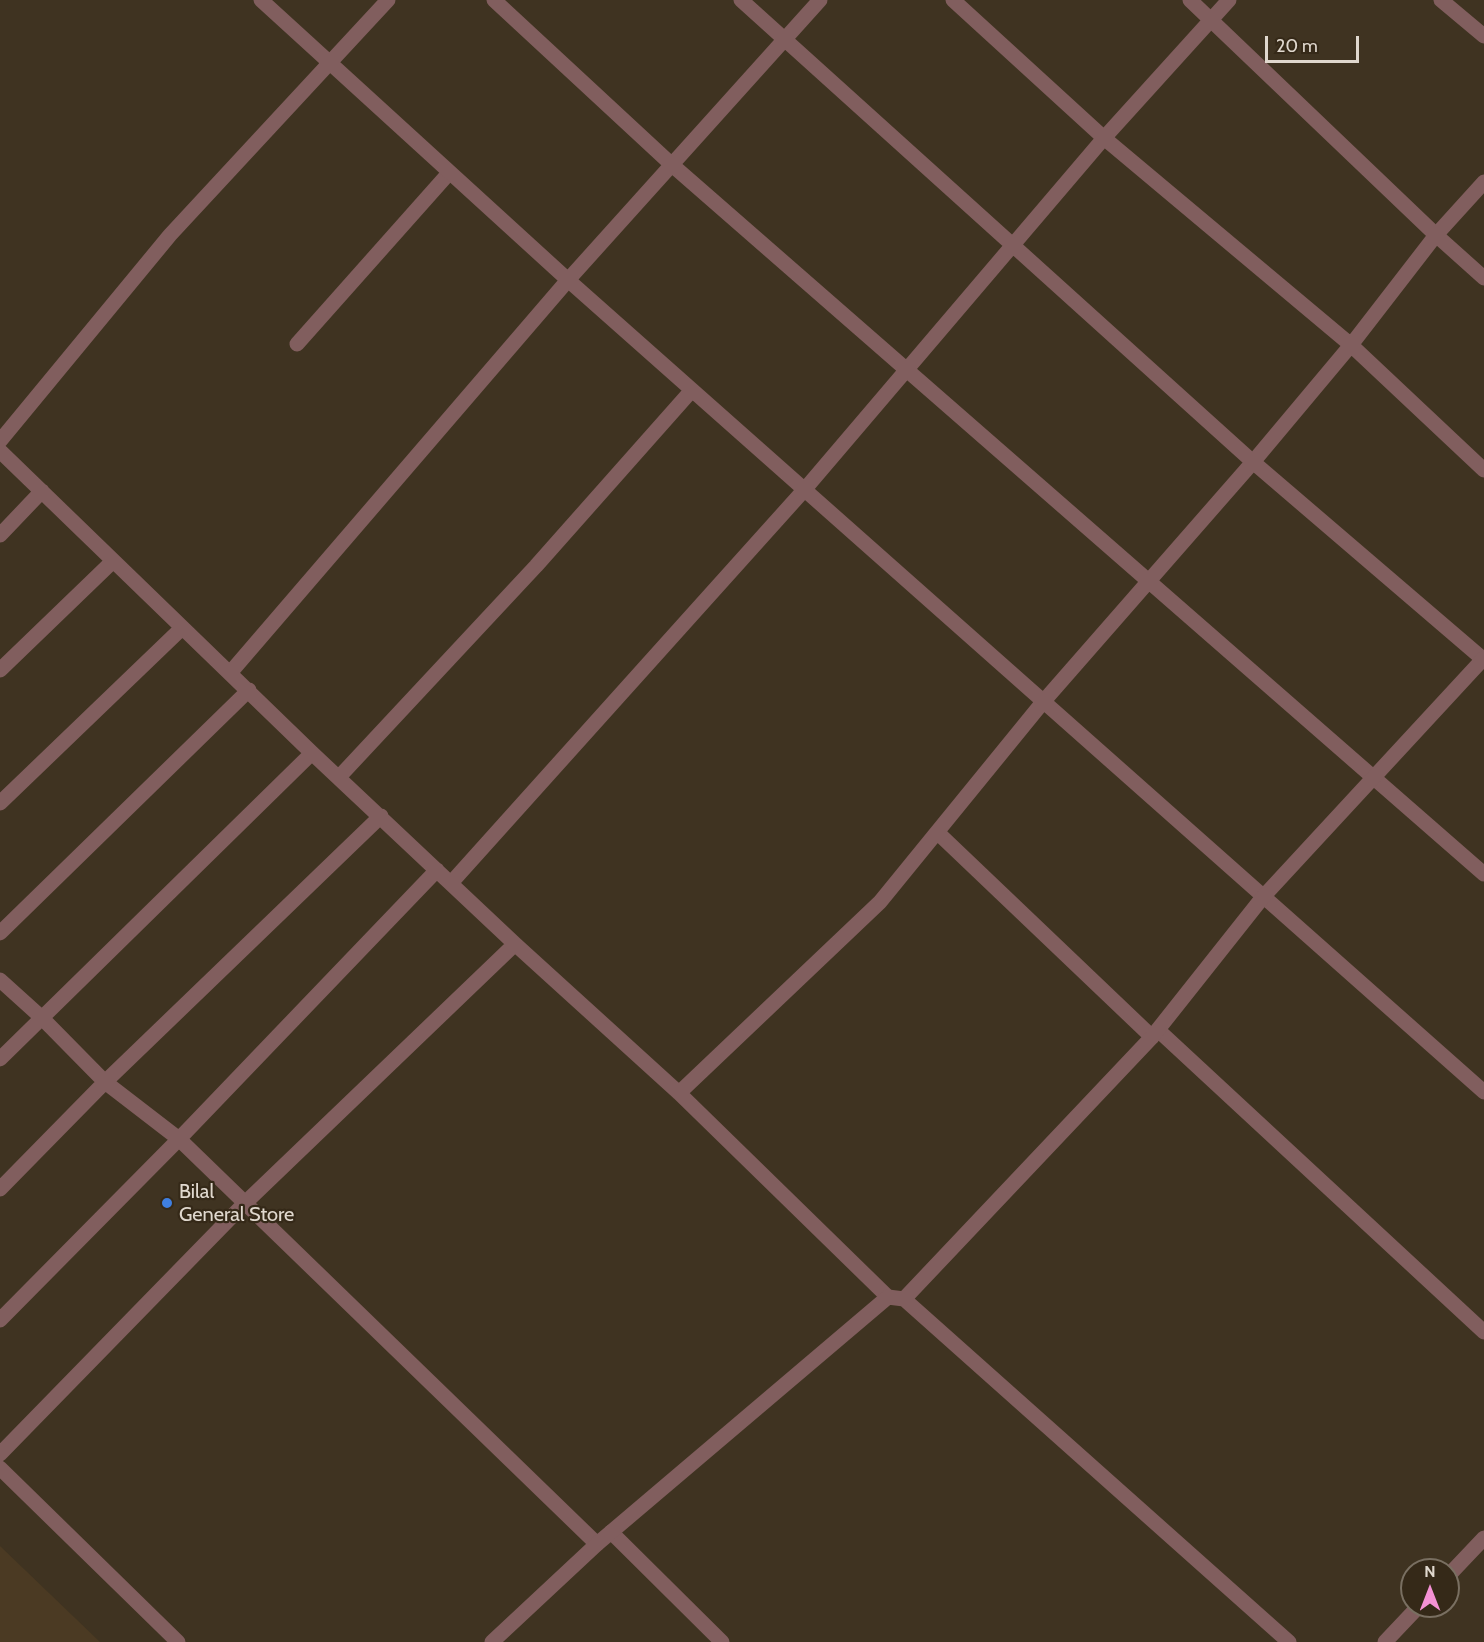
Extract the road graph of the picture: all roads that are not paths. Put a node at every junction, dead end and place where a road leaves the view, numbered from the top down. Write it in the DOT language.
graph roads {
  1 [pos="261,0"];
  2 [pos="388,0"];
  3 [pos="494,0"];
  4 [pos="741,0"];
  5 [pos="820,0"];
  6 [pos="953,0"];
  7 [pos="1191,0"];
  8 [pos="1229,0"];
  9 [pos="1441,0"];
  10 [pos="1211,19"];
  11 [pos="1484,36"];
  12 [pos="785,40"];
  13 [pos="329,65"];
  14 [pos="1104,138"];
  15 [pos="671,164"];
  16 [pos="449,173"];
  17 [pos="1484,182"];
  18 [pos="1436,235"];
  19 [pos="1013,244"];
  20 [pos="1484,278"];
  21 [pos="568,280"];
  22 [pos="297,344"];
  23 [pos="1351,345"];
  24 [pos="905,369"];
  25 [pos="692,390"];
  26 [pos="0,441"];
  27 [pos="0,451"];
  28 [pos="1253,462"];
  29 [pos="1484,470"];
  30 [pos="805,489"];
  31 [pos="42,491"];
  32 [pos="0,535"];
  33 [pos="112,562"];
  34 [pos="1148,580"];
  35 [pos="182,628"];
  36 [pos="1484,659"];
  37 [pos="0,670"];
  38 [pos="230,673"];
  39 [pos="249,690"];
  40 [pos="1043,702"];
  41 [pos="312,753"];
  42 [pos="340,776"];
  43 [pos="1374,777"];
  44 [pos="0,803"];
  45 [pos="381,816"];
  46 [pos="937,832"];
  47 [pos="437,870"];
  48 [pos="1484,874"];
  49 [pos="451,883"];
  50 [pos="1263,897"];
  51 [pos="0,933"];
  52 [pos="515,944"];
  53 [pos="0,980"];
  54 [pos="41,1017"];
  55 [pos="1155,1033"];
  56 [pos="0,1059"];
  57 [pos="105,1082"];
  58 [pos="1484,1092"];
  59 [pos="679,1093"];
  60 [pos="179,1139"];
  61 [pos="0,1189"];
  62 [pos="244,1204"];
  63 [pos="888,1297"];
  64 [pos="904,1299"];
  65 [pos="0,1320"];
  66 [pos="1481,1323"];
  67 [pos="0,1454"];
  68 [pos="0,1468"];
  69 [pos="611,1532"];
  70 [pos="1484,1538"];
  71 [pos="597,1544"];
  72 [pos="1460,1563"];
  73 [pos="1408,1618"];
  74 [pos="178,1642"];
  75 [pos="492,1642"];
  76 [pos="722,1642"];
  77 [pos="1289,1642"];
  78 [pos="1385,1642"];
  1 -- 13 [label="street"];
  2 -- 13 [label="street"];
  3 -- 15 [label="street"];
  4 -- 12 [label="street"];
  5 -- 12 [label="street"];
  6 -- 14 [label="street"];
  7 -- 10 [label="street"];
  8 -- 10 [label="street"];
  9 -- 11 [label="street"];
  10 -- 14 [label="street"];
  10 -- 18 [label="street"];
  12 -- 15 [label="street"];
  12 -- 19 [label="street"];
  13 -- 16 [label="street"];
  13 -- 26 [label="street"];
  14 -- 19 [label="street"];
  14 -- 23 [label="street"];
  15 -- 21 [label="street"];
  15 -- 24 [label="street"];
  16 -- 21 [label="street"];
  16 -- 22 [label="street"];
  17 -- 18 [label="street"];
  18 -- 20 [label="street"];
  18 -- 23 [label="street"];
  19 -- 24 [label="street"];
  19 -- 28 [label="street"];
  21 -- 25 [label="street"];
  21 -- 38 [label="street"];
  23 -- 28 [label="street"];
  23 -- 29 [label="street"];
  24 -- 30 [label="street"];
  24 -- 34 [label="street"];
  25 -- 30 [label="street"];
  25 -- 42 [label="street"];
  27 -- 31 [label="street"];
  28 -- 34 [label="street"];
  28 -- 36 [label="street"];
  30 -- 40 [label="street"];
  30 -- 49 [label="street"];
  31 -- 32 [label="street"];
  31 -- 33 [label="street"];
  33 -- 35 [label="street"];
  33 -- 37 [label="street"];
  34 -- 40 [label="street"];
  34 -- 43 [label="street"];
  35 -- 38 [label="street"];
  35 -- 44 [label="street"];
  36 -- 43 [label="street"];
  38 -- 39 [label="street"];
  39 -- 41 [label="street"];
  39 -- 51 [label="street"];
  40 -- 46 [label="street"];
  40 -- 50 [label="street"];
  41 -- 42 [label="street"];
  41 -- 54 [label="street"];
  42 -- 45 [label="street"];
  43 -- 48 [label="street"];
  43 -- 50 [label="street"];
  45 -- 47 [label="street"];
  45 -- 57 [label="street"];
  46 -- 55 [label="street"];
  46 -- 59 [label="street"];
  47 -- 49 [label="street"];
  47 -- 60 [label="street"];
  49 -- 52 [label="street"];
  50 -- 55 [label="street"];
  50 -- 58 [label="street"];
  52 -- 59 [label="street"];
  52 -- 62 [label="street"];
  53 -- 54 [label="street"];
  54 -- 56 [label="street"];
  54 -- 57 [label="street"];
  55 -- 64 [label="street"];
  55 -- 66 [label="street"];
  57 -- 60 [label="street"];
  57 -- 61 [label="street"];
  59 -- 63 [label="street"];
  60 -- 62 [label="street"];
  60 -- 65 [label="street"];
  62 -- 67 [label="street"];
  62 -- 71 [label="street"];
  63 -- 64 [label="street"];
  63 -- 69 [label="street"];
  64 -- 77 [label="street"];
  68 -- 74 [label="street"];
  69 -- 71 [label="street"];
  69 -- 76 [label="street"];
  70 -- 72 [label="street"];
  71 -- 75 [label="street"];
  73 -- 78 [label="street"];
}
